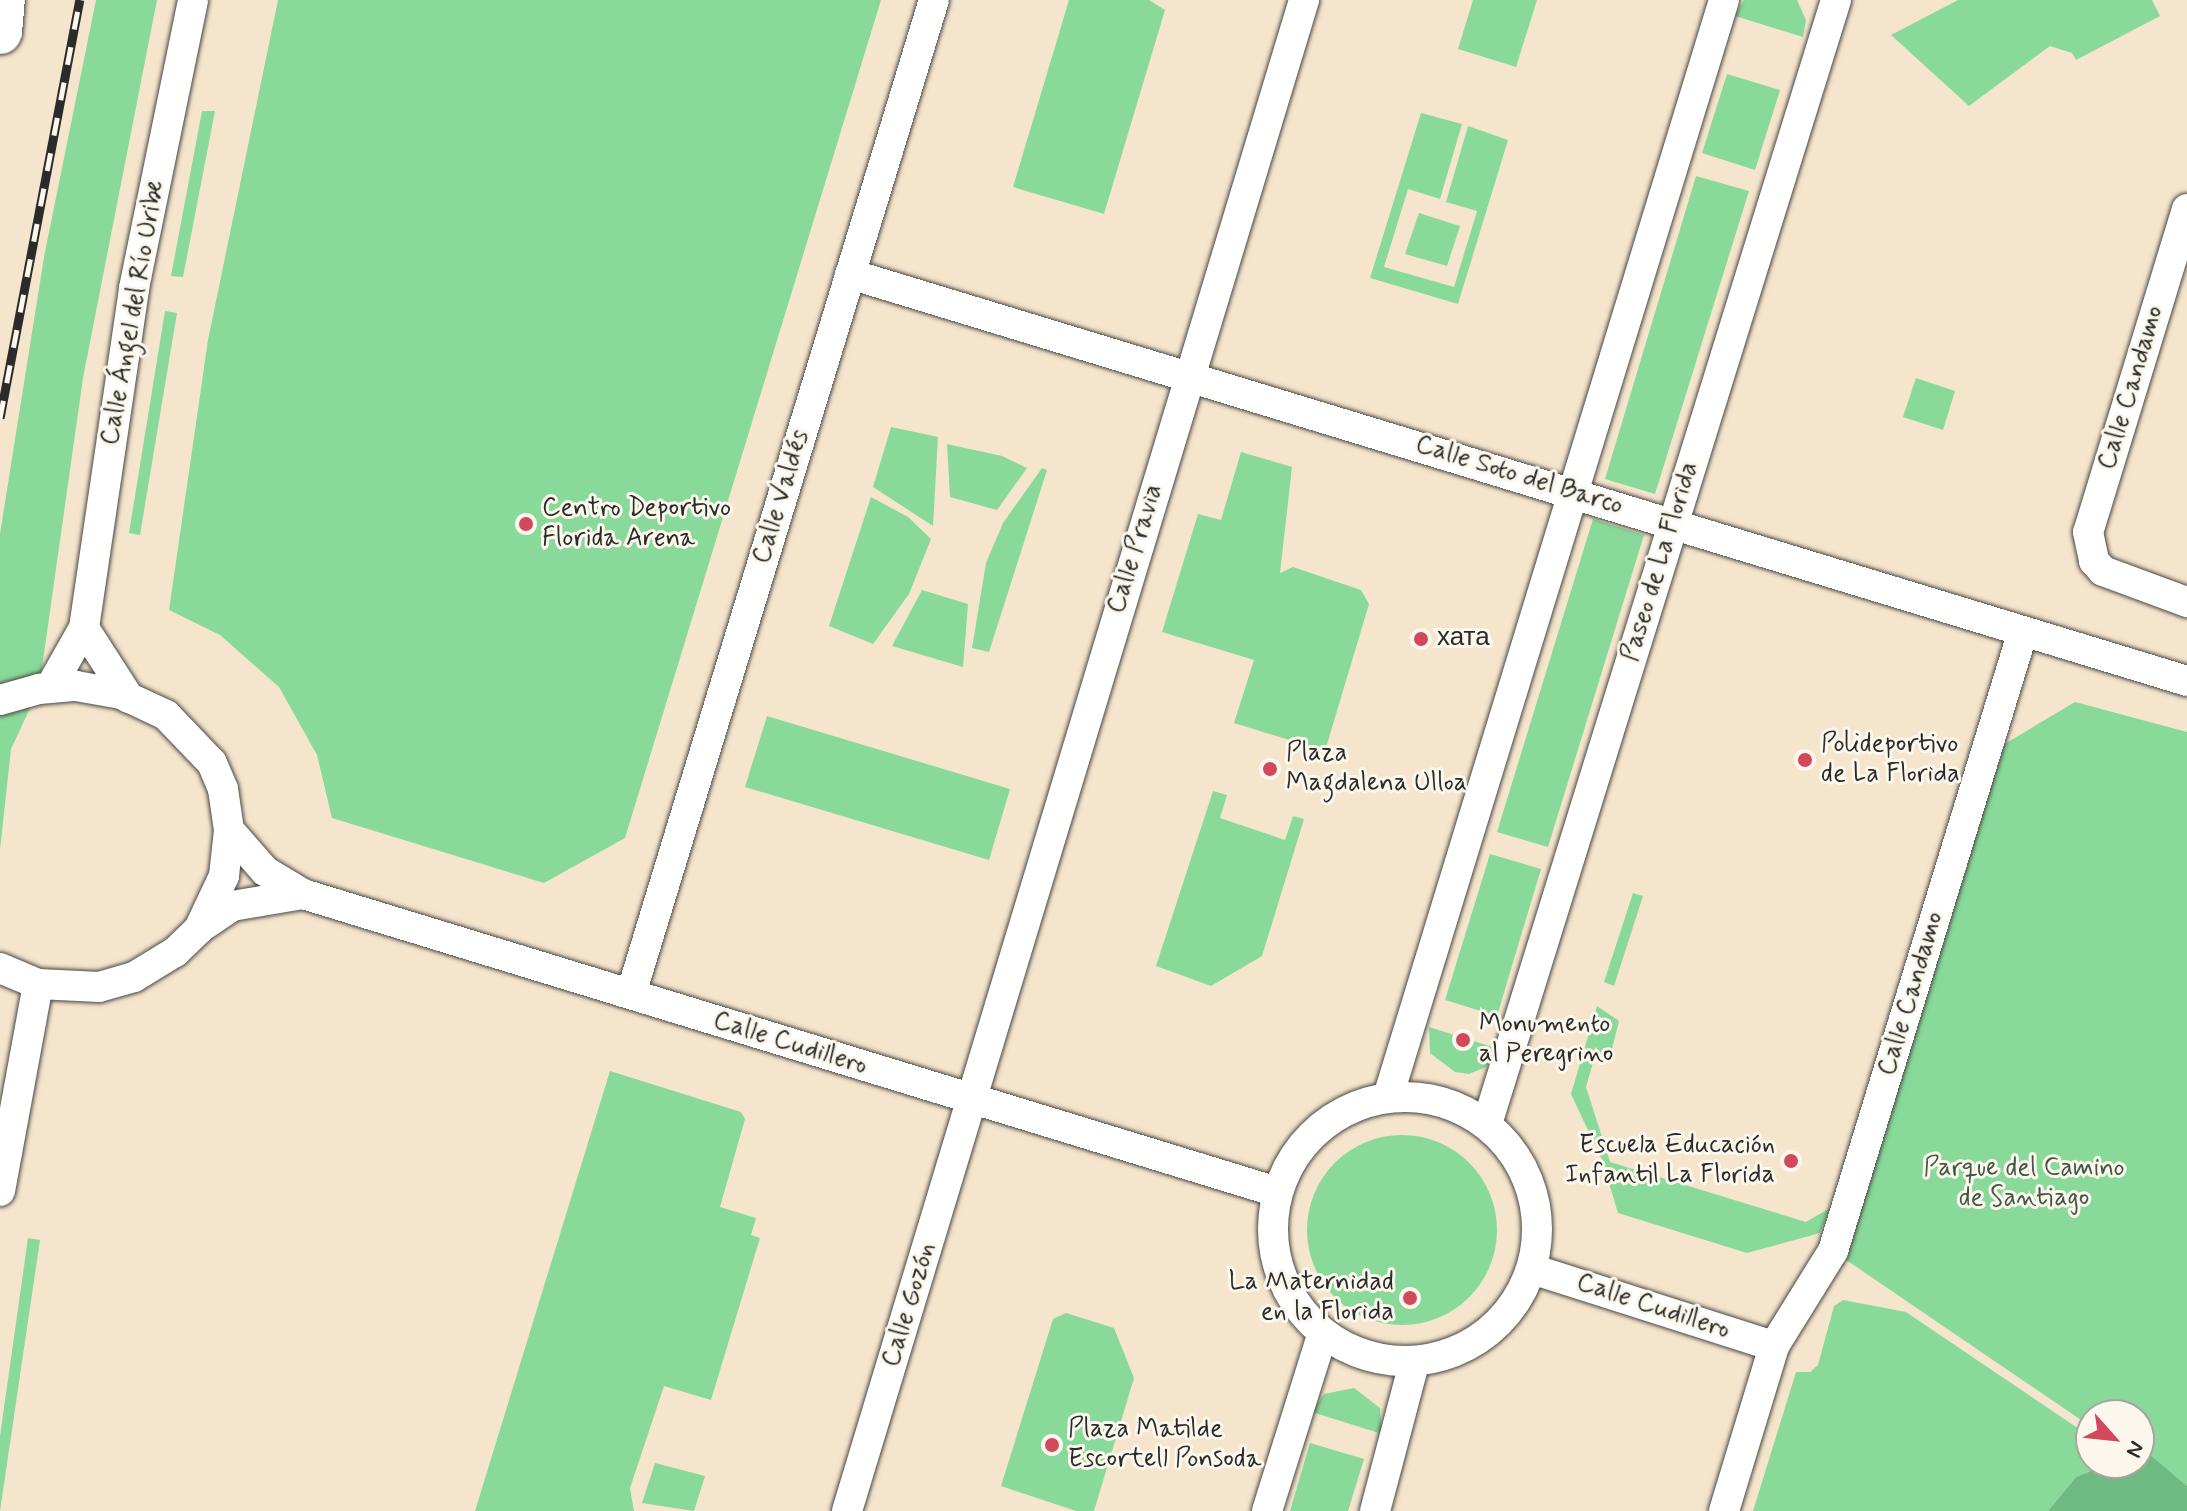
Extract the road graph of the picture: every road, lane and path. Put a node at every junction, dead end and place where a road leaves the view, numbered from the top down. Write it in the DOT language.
graph roads {
  1 [pos="3,0"];
  2 [pos="193,0"];
  3 [pos="934,0"];
  4 [pos="1304,0"];
  5 [pos="1724,0"];
  6 [pos="1836,0"];
  7 [pos="0,32"];
  8 [pos="2187,209"];
  9 [pos="850,274"];
  10 [pos="1187,378"];
  11 [pos="1573,491"];
  12 [pos="1673,524"];
  13 [pos="2187,602"];
  14 [pos="84,628"];
  15 [pos="2023,631"];
  16 [pos="2187,681"];
  17 [pos="44,688"];
  18 [pos="129,698"];
  19 [pos="0,700"];
  20 [pos="229,830"];
  21 [pos="303,894"];
  22 [pos="199,929"];
  23 [pos="2,969"];
  24 [pos="38,984"];
  25 [pos="631,994"];
  26 [pos="1388,1097"];
  27 [pos="973,1100"];
  28 [pos="1487,1124"];
  29 [pos="0,1191"];
  30 [pos="1277,1192"];
  31 [pos="1532,1269"];
  32 [pos="1322,1335"];
  33 [pos="1774,1346"];
  34 [pos="1414,1363"];
  35 [pos="847,1511"];
  36 [pos="1267,1511"];
  37 [pos="1375,1511"];
  38 [pos="1724,1511"];
  1 -- 7 [label="main road"];
  2 -- 14 [label="street, Calle Ángel del Río Uribe"];
  3 -- 9 [label="street, Calle Valdés"];
  4 -- 10 [label="street, Calle Pravia"];
  5 -- 11 [label="street"];
  6 -- 12 [label="street, Paseo de La Florida"];
  8 -- 13 [label="street, Calle Candamo"];
  9 -- 10 [label="street, Calle Soto del Barco"];
  9 -- 25 [label="street, Calle Valdés"];
  10 -- 11 [label="street, Calle Soto del Barco"];
  10 -- 27 [label="street, Calle Pravia"];
  11 -- 12 [label="street, Calle Soto del Barco"];
  11 -- 26 [label="street"];
  12 -- 15 [label="street, Calle Soto del Barco"];
  12 -- 28 [label="street, Paseo de La Florida"];
  14 -- 17 [label="street, Calle Ángel del Río Uribe"];
  14 -- 18 [label="street"];
  15 -- 16 [label="street, Calle Soto del Barco"];
  15 -- 33 [label="street, Calle Candamo"];
  17 -- 18 [label="street"];
  17 -- 19 [label="street"];
  18 -- 20 [label="street"];
  20 -- 21 [label="street, Calle Cudillero"];
  20 -- 22 [label="street"];
  21 -- 22 [label="street, Calle Cudillero"];
  21 -- 25 [label="street, Calle Cudillero"];
  22 -- 24 [label="street, Calle Cudillero"];
  23 -- 24 [label="street, Calle Cudillero"];
  24 -- 29 [label="street"];
  25 -- 27 [label="street, Calle Cudillero"];
  26 -- 28 [label="street"];
  26 -- 30 [label="street"];
  27 -- 30 [label="street, Calle Cudillero"];
  27 -- 35 [label="street, Calle Gozón"];
  28 -- 31 [label="street"];
  30 -- 32 [label="street"];
  31 -- 33 [label="street, Calle Cudillero"];
  31 -- 34 [label="street"];
  32 -- 34 [label="street"];
  32 -- 36 [label="street"];
  33 -- 38 [label="street, Calle Candamo"];
  34 -- 37 [label="street"];
}
